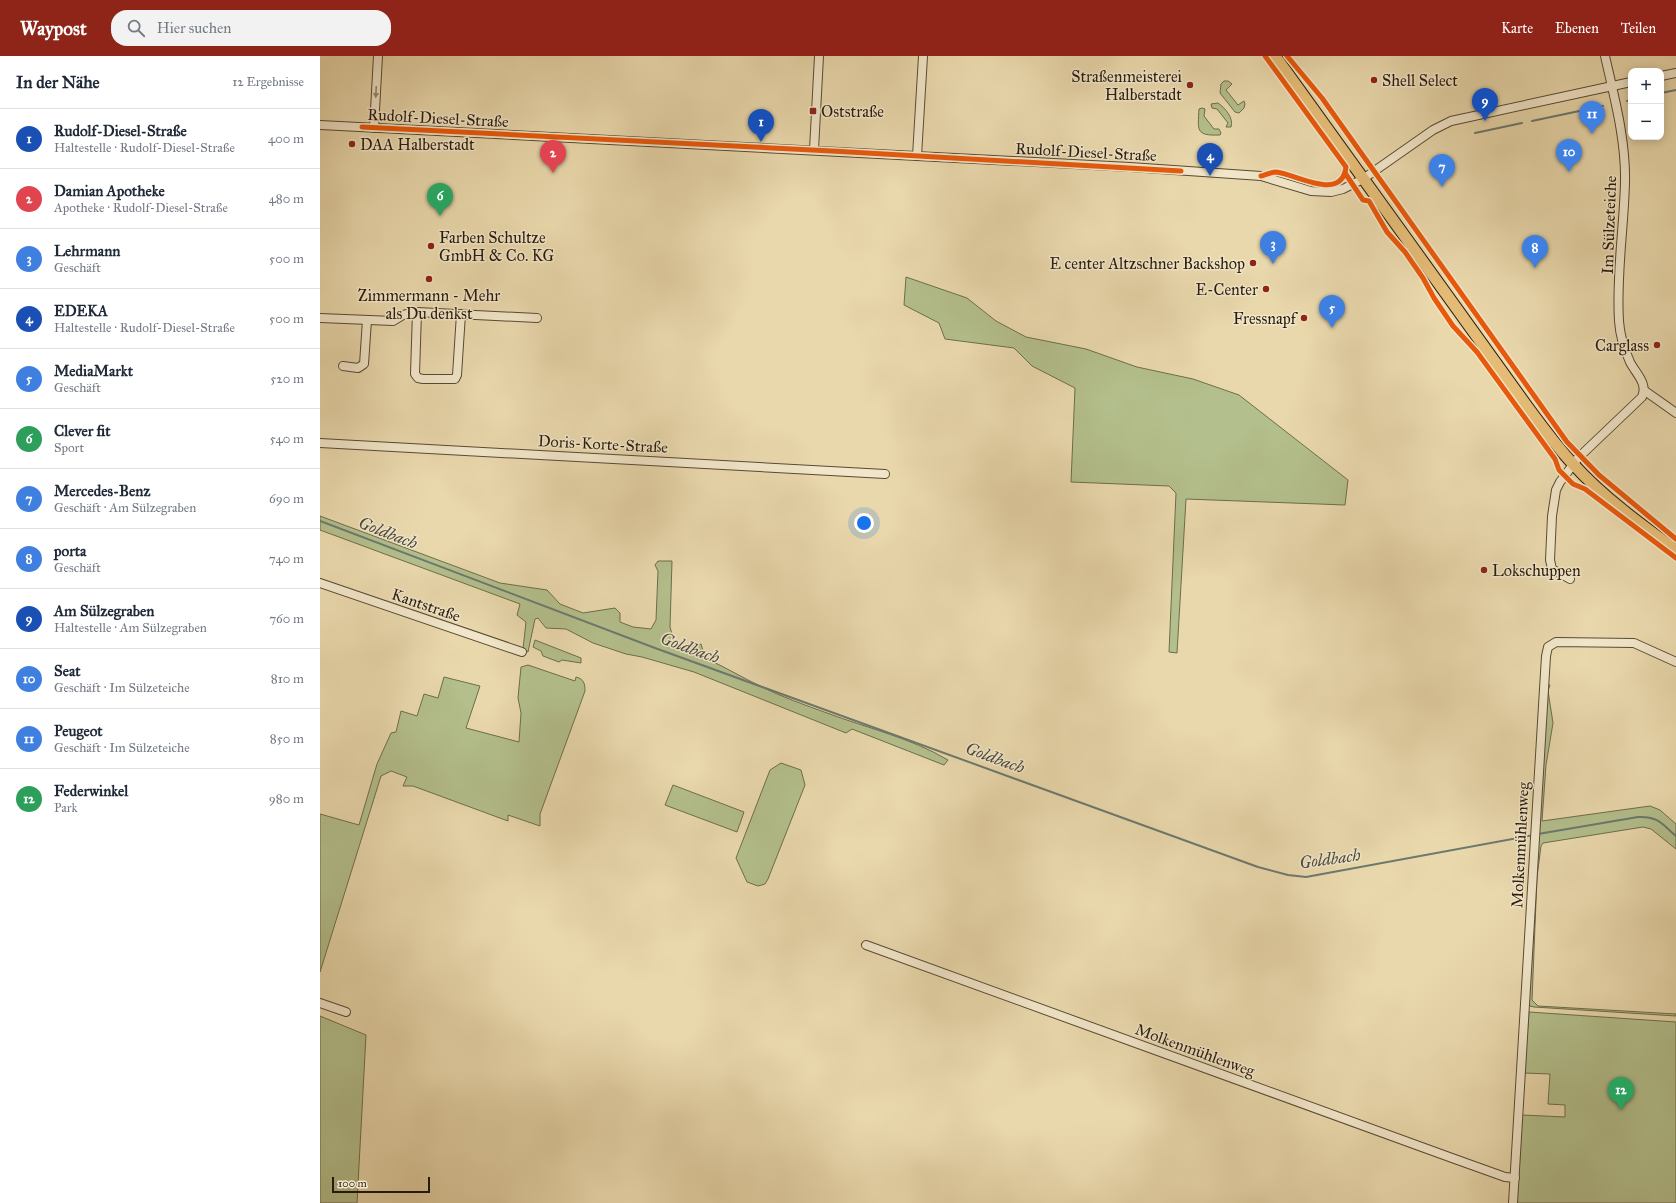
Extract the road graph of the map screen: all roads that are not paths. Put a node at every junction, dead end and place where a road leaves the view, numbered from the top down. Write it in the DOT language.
graph roads {
  1 [pos="378,56"];
  2 [pos="819,56"];
  3 [pos="923,56"];
  4 [pos="1275,56"];
  5 [pos="1605,56"];
  6 [pos="1676,73"];
  7 [pos="1664,75"];
  8 [pos="1628,83"];
  9 [pos="1611,86"];
  10 [pos="320,125"];
  11 [pos="374,128"];
  12 [pos="814,150"];
  13 [pos="917,156"];
  14 [pos="1363,179"];
  15 [pos="417,312"];
  16 [pos="461,314"];
  17 [pos="320,318"];
  18 [pos="537,318"];
  19 [pos="367,320"];
  20 [pos="343,366"];
  21 [pos="1645,391"];
  22 [pos="1676,413"];
  23 [pos="320,443"];
  24 [pos="1573,464"];
  25 [pos="885,474"];
  26 [pos="1676,550"];
  27 [pos="1570,579"];
  28 [pos="320,583"];
  29 [pos="522,652"];
  30 [pos="1676,662"];
  31 [pos="866,945"];
  32 [pos="320,1003"];
  33 [pos="346,1012"];
  34 [pos="1515,1178"];
  35 [pos="1513,1203"];
  1 -- 11 [label="street, one-way"];
  2 -- 12 [label="street"];
  3 -- 13 [label="street"];
  4 -- 14 [label="main road"];
  5 -- 9 [label="street, Im Sülzeteiche"];
  6 -- 7 [label="street"];
  8 -- 9 [label="street, Rudolf-Diesel-Straße"];
  9 -- 14 [label="street, Rudolf-Diesel-Straße"];
  9 -- 21 [label="street, Im Sülzeteiche"];
  10 -- 11 [label="street, Rudolf-Diesel-Straße"];
  11 -- 12 [label="street, Rudolf-Diesel-Straße"];
  12 -- 13 [label="street, Rudolf-Diesel-Straße"];
  13 -- 14 [label="street, Rudolf-Diesel-Straße"];
  14 -- 24 [label="main road"];
  15 -- 16 [label="street"];
  15 -- 16 [label="street"];
  15 -- 19 [label="street"];
  16 -- 18 [label="street"];
  17 -- 19 [label="street"];
  19 -- 20 [label="street"];
  21 -- 22 [label="street"];
  21 -- 24 [label="street"];
  23 -- 25 [label="street, Doris-Korte-Straße"];
  24 -- 26 [label="main road"];
  24 -- 27 [label="street"];
  28 -- 29 [label="street, Kantstraße"];
  30 -- 34 [label="street, Molkenmühlenweg"];
  31 -- 34 [label="street, Molkenmühlenweg"];
  32 -- 33 [label="street"];
  34 -- 35 [label="street, Molkenmühlenweg"];
}
